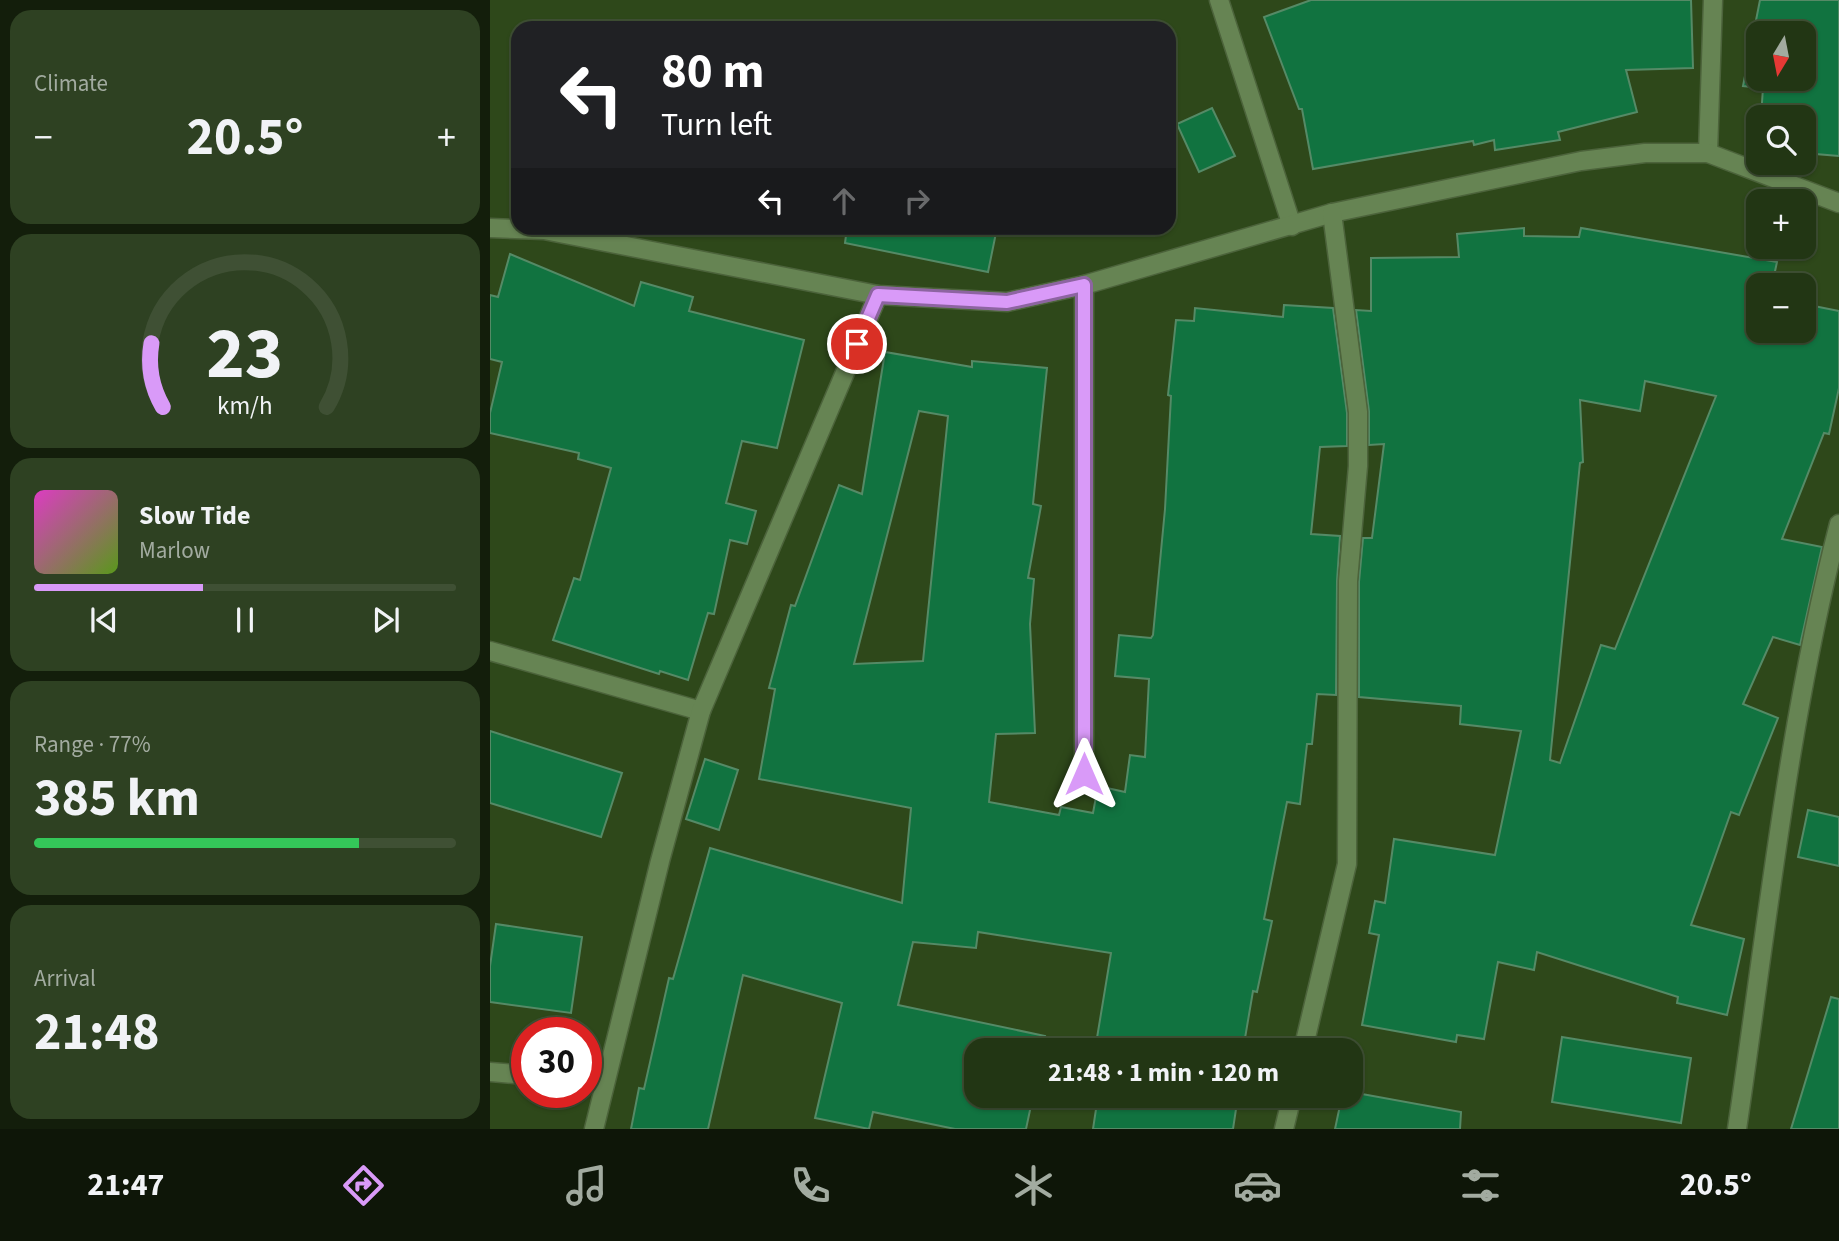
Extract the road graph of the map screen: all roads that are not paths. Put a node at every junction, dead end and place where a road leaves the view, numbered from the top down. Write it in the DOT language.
graph roads {
  1 [pos="1219,0"];
  2 [pos="1713,0"];
  3 [pos="1708,153"];
  4 [pos="1839,202"];
  5 [pos="1332,213"];
  6 [pos="1292,226"];
  7 [pos="490,228"];
  8 [pos="511,229"];
  9 [pos="570,235"];
  10 [pos="1084,285"];
  11 [pos="878,295"];
  12 [pos="1839,524"];
  13 [pos="490,650"];
  14 [pos="701,712"];
  15 [pos="1084,774"];
  16 [pos="1306,1038"];
  17 [pos="602,1056"];
  18 [pos="490,1072"];
  19 [pos="511,1074"];
  20 [pos="594,1108"];
  21 [pos="1289,1108"];
  22 [pos="594,1129"];
  23 [pos="1284,1129"];
  24 [pos="1737,1129"];
  1 -- 6 [label="street"];
  2 -- 3 [label="street"];
  3 -- 4 [label="street"];
  3 -- 5 [label="street"];
  5 -- 6 [label="street"];
  5 -- 16 [label="street"];
  6 -- 10 [label="street"];
  7 -- 8 [label="street"];
  9 -- 11 [label="street"];
  10 -- 11 [label="street"];
  10 -- 15 [label="street"];
  11 -- 14 [label="street"];
  12 -- 24 [label="street"];
  13 -- 14 [label="street"];
  14 -- 17 [label="street"];
  18 -- 19 [label="street"];
  20 -- 22 [label="street"];
  21 -- 23 [label="street"];
}
